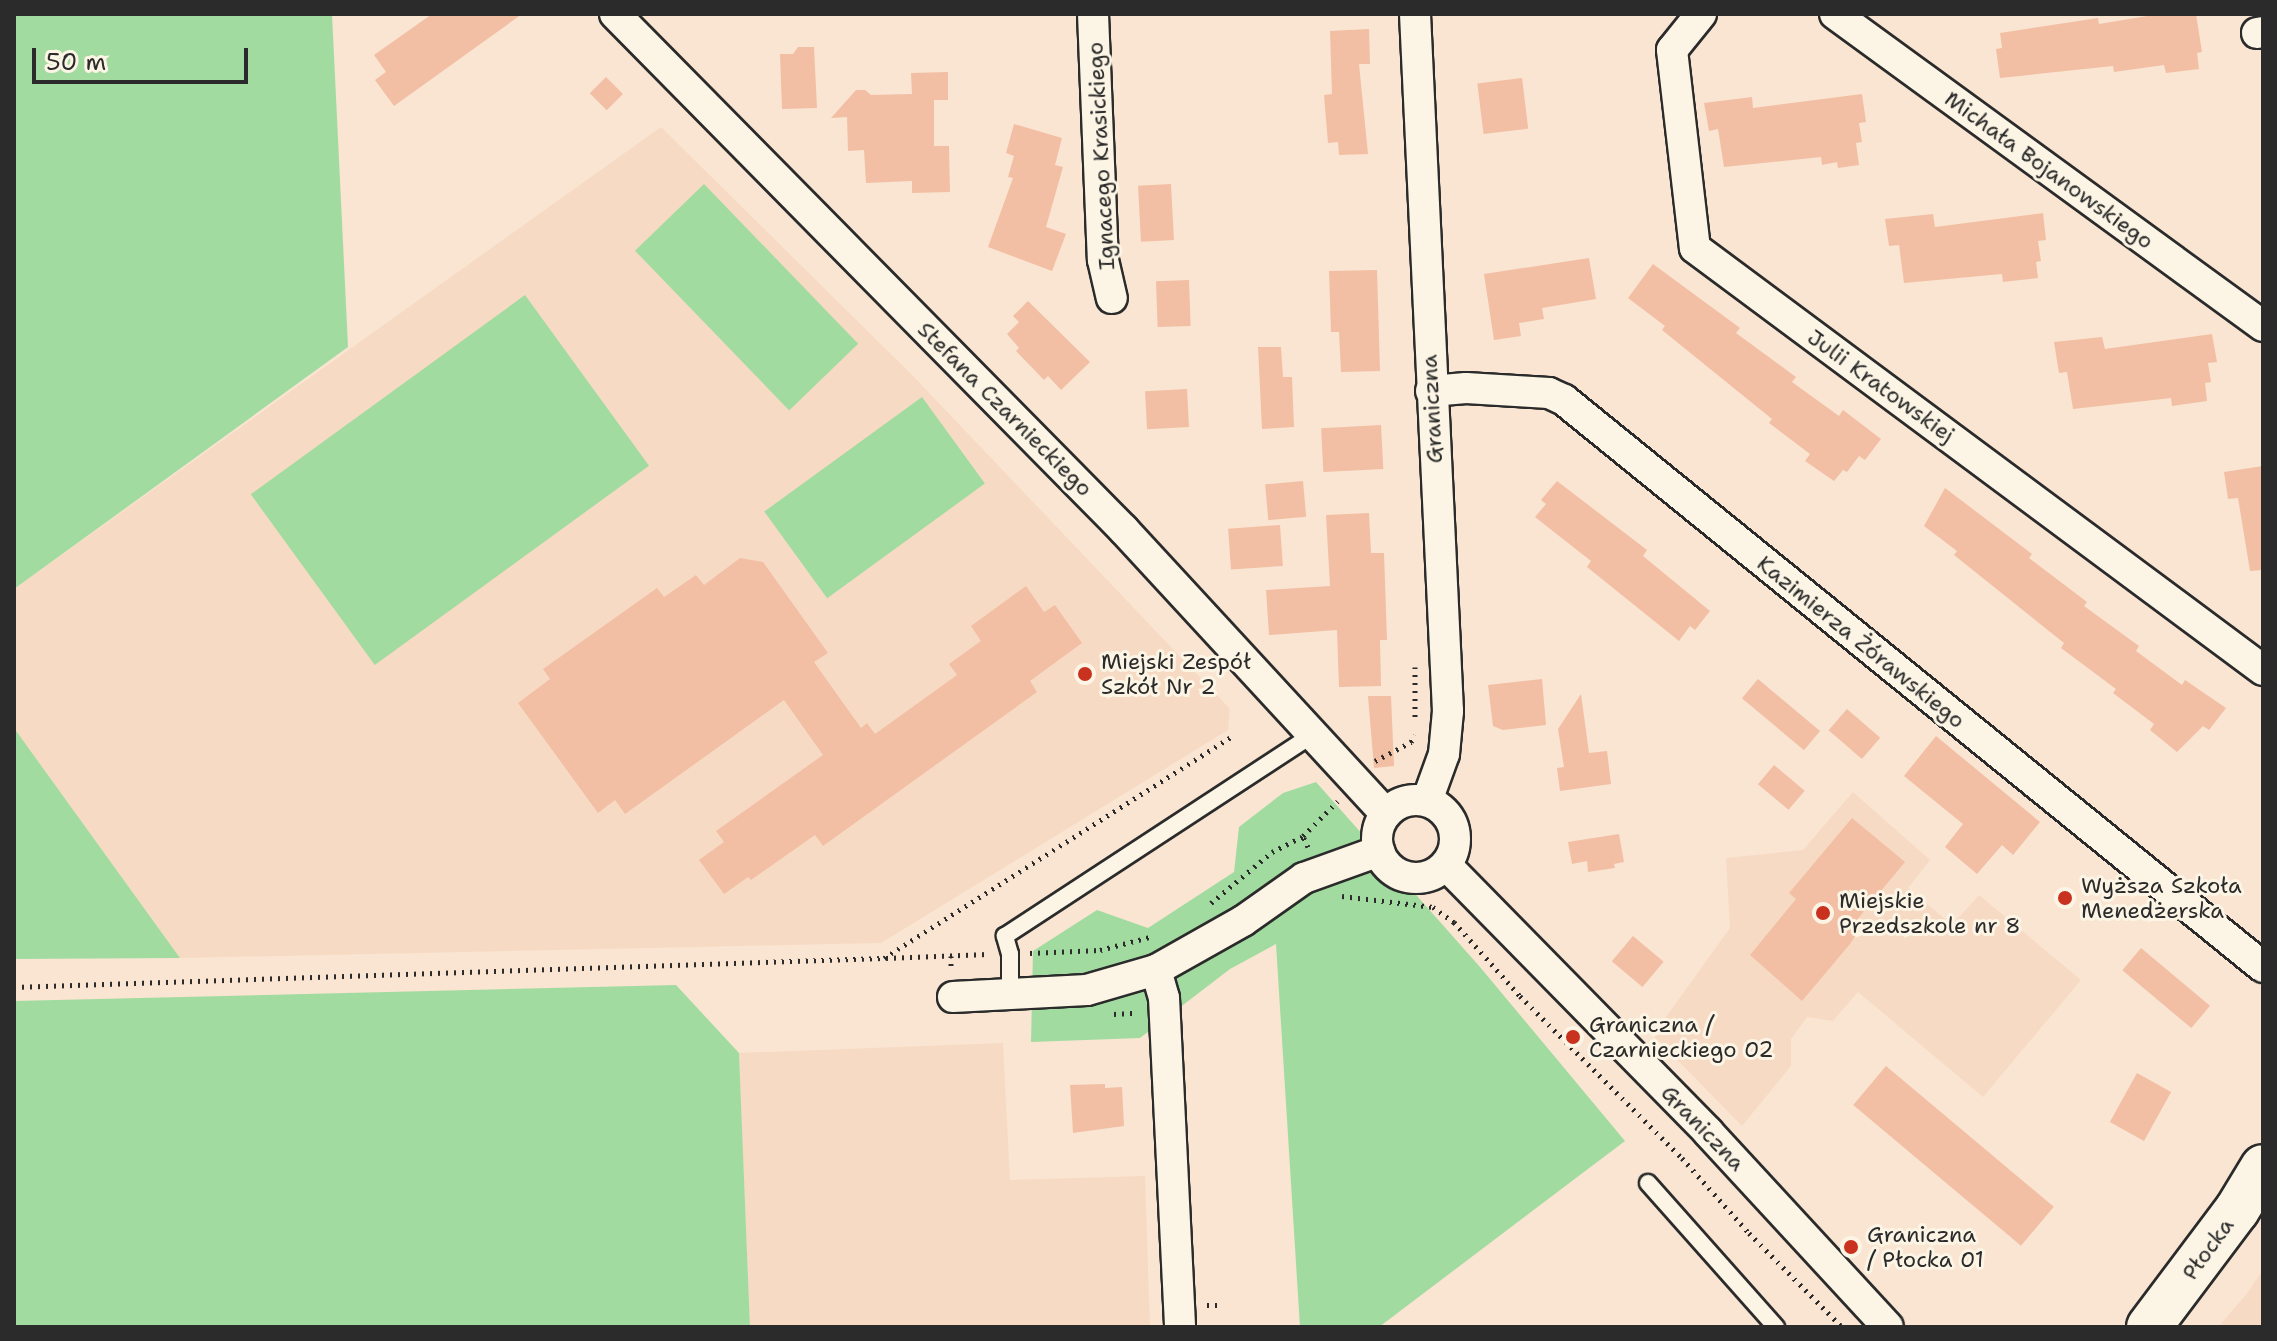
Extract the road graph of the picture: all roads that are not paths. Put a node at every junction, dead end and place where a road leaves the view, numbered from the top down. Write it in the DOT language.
graph roads {
  1 [pos="615,14"];
  2 [pos="1093,14"];
  3 [pos="1415,14"];
  4 [pos="1701,14"];
  5 [pos="1835,14"];
  6 [pos="1112,298"];
  7 [pos="2263,326"];
  8 [pos="1431,391"];
  9 [pos="2263,670"];
  10 [pos="1312,735"];
  11 [pos="1427,801"];
  12 [pos="1385,813"];
  13 [pos="1379,851"];
  14 [pos="1446,865"];
  15 [pos="2263,967"];
  16 [pos="1156,970"];
  17 [pos="1010,995"];
  18 [pos="953,997"];
  19 [pos="2263,1167"];
  20 [pos="1648,1183"];
  21 [pos="1180,1327"];
  22 [pos="1776,1327"];
  23 [pos="1888,1327"];
  24 [pos="2149,1327"];
  1 -- 10 [label="street, Stefana Czarnieckiego"];
  2 -- 6 [label="street, Ignacego Krasickiego"];
  3 -- 8 [label="street, Graniczna"];
  4 -- 9 [label="street, Julii Kratowskiej"];
  5 -- 7 [label="street, Michała Bojanowskiego"];
  8 -- 11 [label="street, Graniczna"];
  8 -- 15 [label="street, Kazimierza Żórawskiego"];
  10 -- 12 [label="street, Stefana Czarnieckiego"];
  10 -- 17 [label="lane"];
  11 -- 12 [label="street"];
  11 -- 14 [label="street"];
  12 -- 13 [label="street"];
  13 -- 14 [label="street"];
  13 -- 16 [label="street"];
  14 -- 23 [label="street, Graniczna"];
  16 -- 17 [label="street"];
  16 -- 21 [label="street"];
  17 -- 18 [label="street"];
  19 -- 24 [label="main road, Płocka"];
  20 -- 22 [label="lane"];
}
